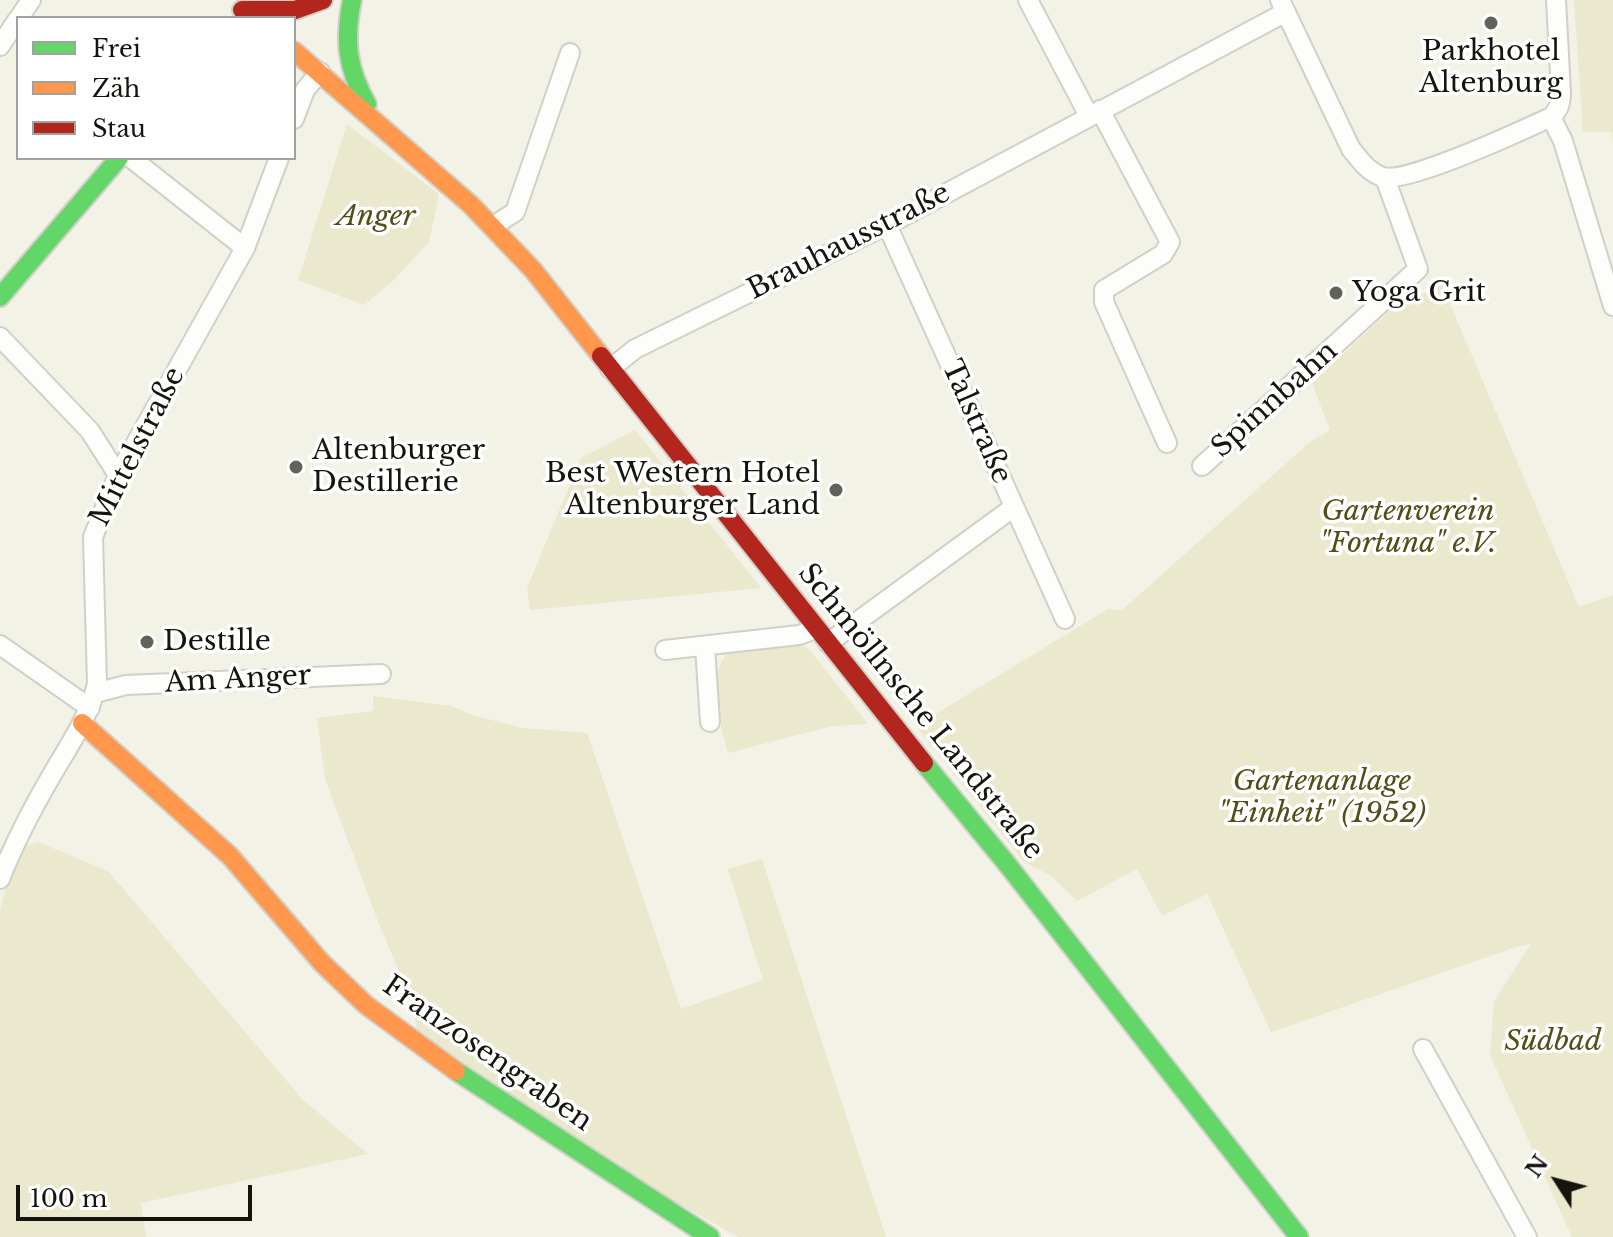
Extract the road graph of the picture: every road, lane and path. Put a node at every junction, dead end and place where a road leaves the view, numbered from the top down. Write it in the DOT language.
graph roads {
  1 [pos="323,0"];
  2 [pos="352,0"];
  3 [pos="1028,0"];
  4 [pos="1556,0"];
  5 [pos="1283,6"];
  6 [pos="240,12"];
  7 [pos="16,22"];
  8 [pos="0,46"];
  9 [pos="296,53"];
  10 [pos="570,53"];
  11 [pos="320,72"];
  12 [pos="1095,113"];
  13 [pos="296,114"];
  14 [pos="1551,117"];
  15 [pos="376,120"];
  16 [pos="117,160"];
  17 [pos="134,160"];
  18 [pos="278,160"];
  19 [pos="1385,178"];
  20 [pos="887,225"];
  21 [pos="493,226"];
  22 [pos="245,248"];
  23 [pos="0,297"];
  24 [pos="1613,306"];
  25 [pos="0,337"];
  26 [pos="610,369"];
  27 [pos="1167,443"];
  28 [pos="1202,466"];
  29 [pos="118,475"];
  30 [pos="1014,507"];
  31 [pos="1065,619"];
  32 [pos="822,636"];
  33 [pos="0,645"];
  34 [pos="705,647"];
  35 [pos="665,650"];
  36 [pos="381,674"];
  37 [pos="89,708"];
  38 [pos="710,722"];
  39 [pos="0,825"];
  40 [pos="18,834"];
  41 [pos="0,879"];
  42 [pos="1423,1049"];
  43 [pos="710,1237"];
  44 [pos="1299,1237"];
  45 [pos="1527,1237"];
  1 -- 6 [label="main road"];
  2 -- 15 [label="main road"];
  3 -- 12 [label="street"];
  4 -- 14 [label="street"];
  5 -- 12 [label="street, Brauhausstraße"];
  5 -- 19 [label="street"];
  7 -- 8 [label="street"];
  9 -- 11 [label="main road, Schmöllnsche Landstraße"];
  10 -- 21 [label="street"];
  11 -- 13 [label="street"];
  11 -- 15 [label="main road, Schmöllnsche Landstraße"];
  12 -- 20 [label="street, Brauhausstraße"];
  12 -- 27 [label="street"];
  14 -- 19 [label="street"];
  14 -- 24 [label="street"];
  15 -- 21 [label="main road, Schmöllnsche Landstraße"];
  16 -- 23 [label="main road"];
  17 -- 22 [label="street"];
  18 -- 22 [label="street, Mittelstraße"];
  19 -- 28 [label="street, Spinnbahn"];
  20 -- 26 [label="street, Brauhausstraße"];
  20 -- 30 [label="street, Talstraße"];
  21 -- 26 [label="main road, Schmöllnsche Landstraße"];
  22 -- 29 [label="street, Mittelstraße"];
  25 -- 29 [label="street"];
  26 -- 32 [label="main road, Schmöllnsche Landstraße"];
  29 -- 37 [label="street, Mittelstraße"];
  30 -- 31 [label="street, Talstraße"];
  30 -- 32 [label="street"];
  32 -- 34 [label="street"];
  32 -- 44 [label="main road, Schmöllnsche Landstraße"];
  33 -- 37 [label="street"];
  34 -- 35 [label="street"];
  34 -- 38 [label="street"];
  36 -- 37 [label="street, Am Anger"];
  37 -- 40 [label="street, Mittelstraße"];
  37 -- 43 [label="main road, Franzosengraben"];
  39 -- 40 [label="street"];
  40 -- 41 [label="street, Mittelstraße"];
  42 -- 45 [label="street"];
}
